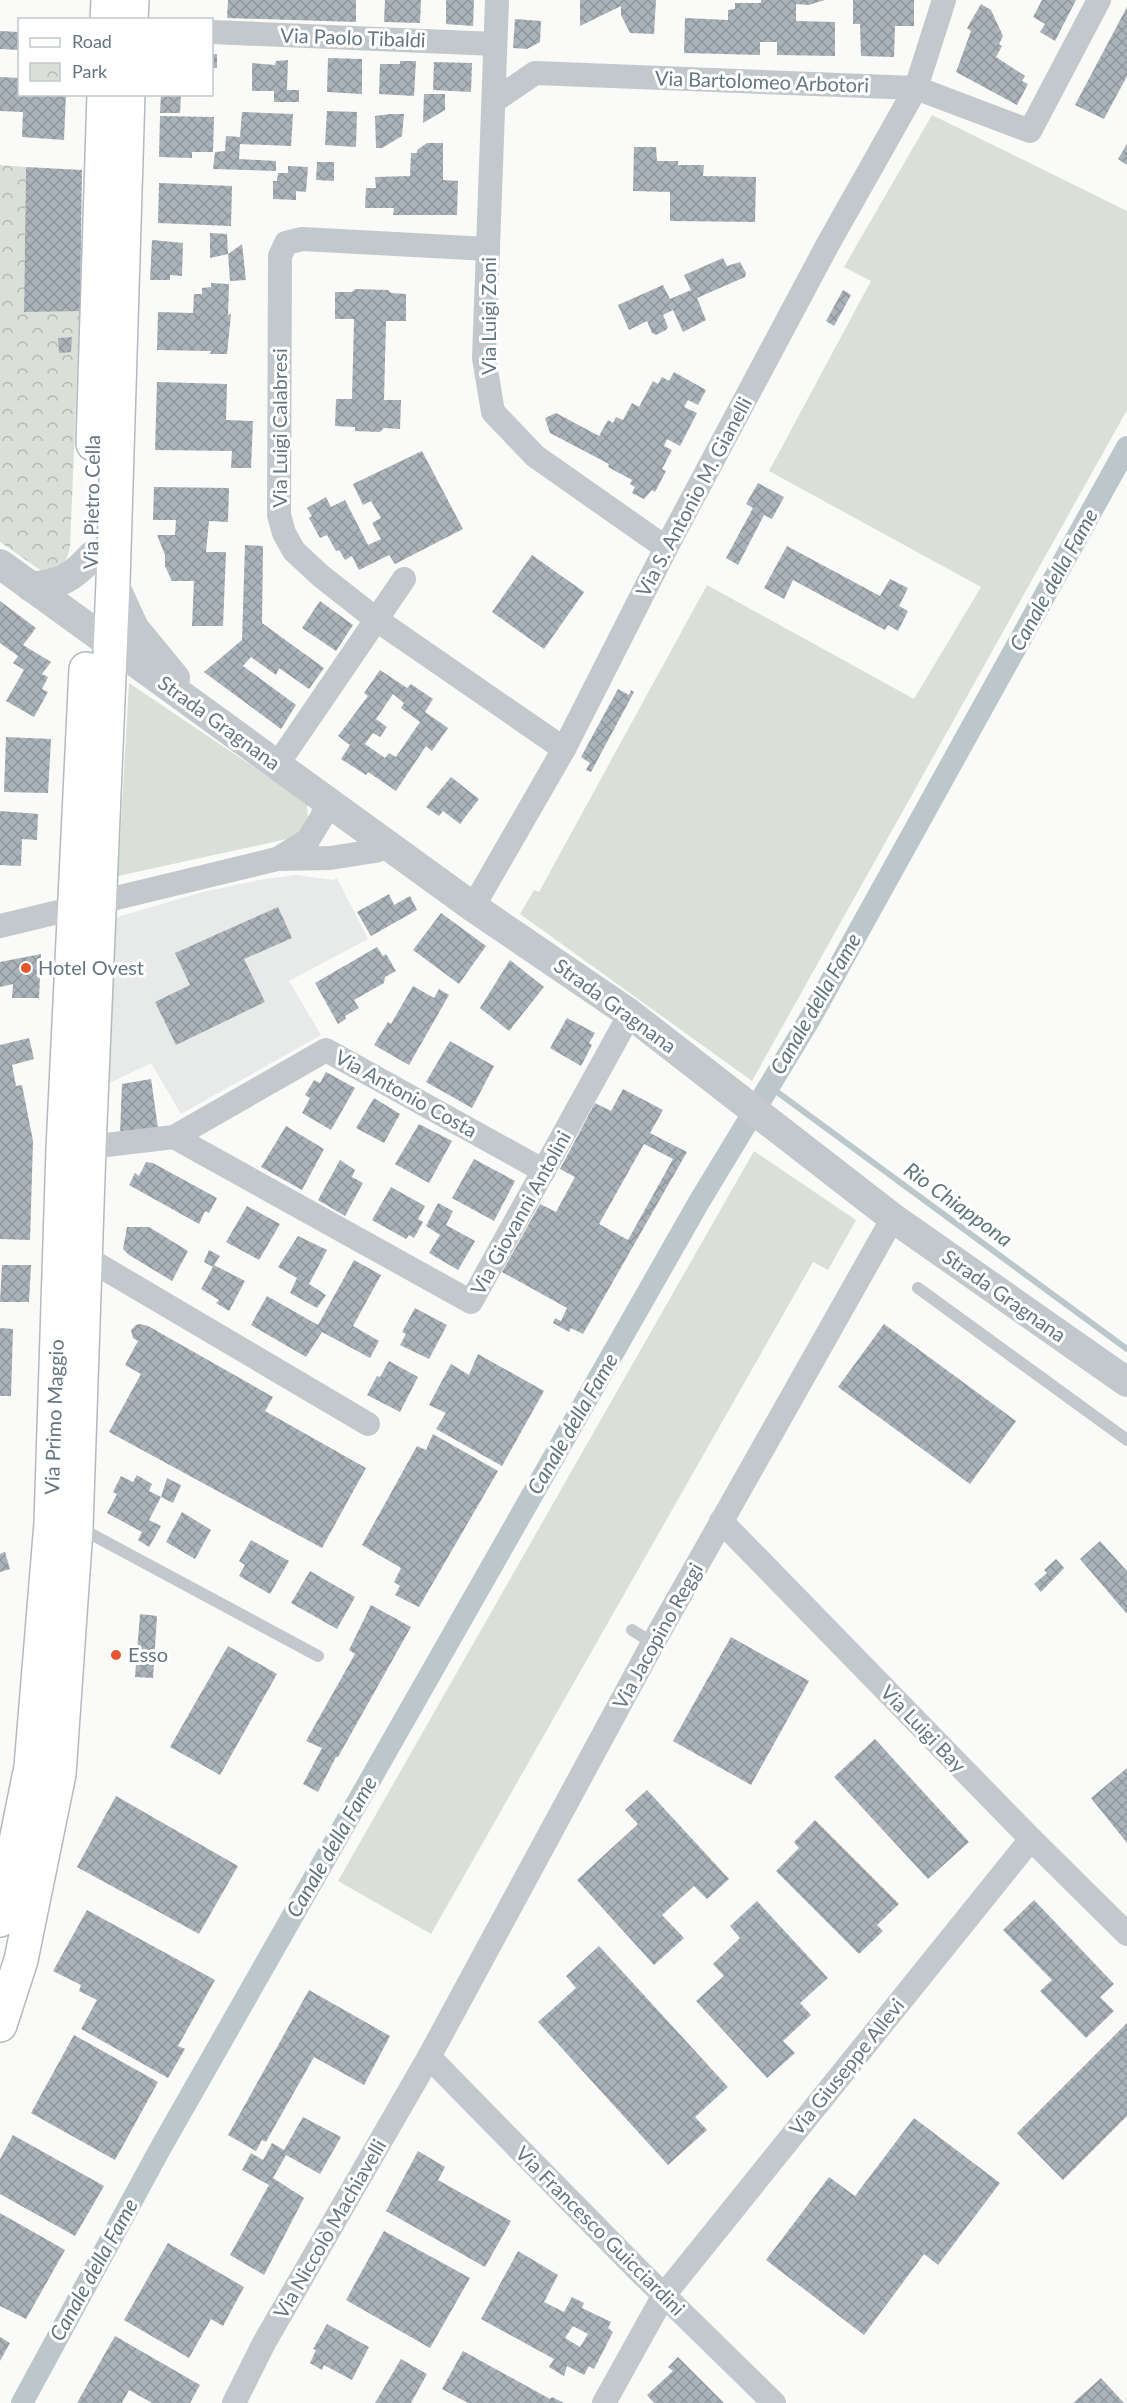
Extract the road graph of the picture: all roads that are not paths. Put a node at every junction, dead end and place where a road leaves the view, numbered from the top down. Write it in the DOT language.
graph roads {
  1 [pos="108,0"];
  2 [pos="132,0"];
  3 [pos="497,0"];
  4 [pos="944,0"];
  5 [pos="1099,0"];
  6 [pos="107,18"];
  7 [pos="131,18"];
  8 [pos="213,32"];
  9 [pos="495,44"];
  10 [pos="916,88"];
  11 [pos="104,96"];
  12 [pos="128,96"];
  13 [pos="494,101"];
  14 [pos="488,249"];
  15 [pos="666,548"];
  16 [pos="92,556"];
  17 [pos="0,564"];
  18 [pos="404,579"];
  19 [pos="113,582"];
  20 [pos="31,587"];
  21 [pos="377,621"];
  22 [pos="99,636"];
  23 [pos="204,712"];
  24 [pos="564,749"];
  25 [pos="277,765"];
  26 [pos="327,801"];
  27 [pos="390,845"];
  28 [pos="277,859"];
  29 [pos="88,906"];
  30 [pos="473,907"];
  31 [pos="0,926"];
  32 [pos="630,1014"];
  33 [pos="174,1137"];
  34 [pos="89,1147"];
  35 [pos="544,1171"];
  36 [pos="893,1218"];
  37 [pos="85,1257"];
  38 [pos="918,1288"];
  39 [pos="1127,1382"];
  40 [pos="368,1424"];
  41 [pos="1127,1440"];
  42 [pos="721,1521"];
  43 [pos="76,1526"];
  44 [pos="632,1630"];
  45 [pos="653,1643"];
  46 [pos="318,1656"];
  47 [pos="1031,1839"];
  48 [pos="0,1920"];
  49 [pos="1127,1934"];
  50 [pos="0,2025"];
  51 [pos="429,2056"];
  52 [pos="664,2295"];
  53 [pos="234,2403"];
  54 [pos="604,2403"];
  55 [pos="774,2403"];
  1 -- 6 [label="main road"];
  2 -- 7 [label="main road"];
  3 -- 9 [label="street, Via Luigi Zoni"];
  4 -- 10 [label="street, Via S. Antonio M. Gianelli"];
  5 -- 10 [label="street, Via Bartolomeo Arbotori"];
  8 -- 9 [label="street, Via Paolo Tibaldi"];
  9 -- 13 [label="street, Via Luigi Zoni"];
  10 -- 13 [label="street, Via Bartolomeo Arbotori"];
  10 -- 15 [label="street, Via S. Antonio M. Gianelli"];
  11 -- 16 [label="main road, Via Pietro Cella"];
  12 -- 19 [label="main road, Via Pietro Cella"];
  13 -- 14 [label="street, Via Luigi Zoni"];
  14 -- 15 [label="street, Via Luigi Zoni"];
  14 -- 21 [label="street, Via Luigi Calabresi"];
  15 -- 24 [label="street, Via S. Antonio M. Gianelli"];
  16 -- 20 [label="street"];
  16 -- 22 [label="main road, Via Pietro Cella"];
  17 -- 20 [label="street, Strada Gragnana"];
  18 -- 21 [label="street"];
  19 -- 22 [label="main road, Via Pietro Cella"];
  19 -- 23 [label="street"];
  20 -- 22 [label="street, Strada Gragnana"];
  21 -- 24 [label="street, Via Luigi Calabresi"];
  21 -- 25 [label="street"];
  22 -- 23 [label="street, Strada Gragnana"];
  22 -- 29 [label="main road, Via Pietro Cella"];
  23 -- 25 [label="street, Strada Gragnana"];
  24 -- 30 [label="street, Via S. Antonio M. Gianelli"];
  25 -- 26 [label="street, Strada Gragnana"];
  26 -- 27 [label="street, Strada Gragnana"];
  26 -- 28 [label="street"];
  27 -- 28 [label="street"];
  27 -- 30 [label="street, Strada Gragnana"];
  28 -- 29 [label="street"];
  29 -- 31 [label="street"];
  29 -- 34 [label="main road, Via Primo Maggio"];
  29 -- 48 [label="main road, Via Primo Maggio"];
  30 -- 32 [label="street, Strada Gragnana"];
  32 -- 35 [label="street, Via Giovanni Antolini"];
  32 -- 36 [label="street, Strada Gragnana"];
  33 -- 34 [label="street"];
  33 -- 35 [label="street, Via Antonio Costa"];
  33 -- 35 [label="street, Via Giovanni Antolini"];
  34 -- 37 [label="main road, Via Primo Maggio"];
  36 -- 39 [label="street, Strada Gragnana"];
  36 -- 42 [label="street, Via Jacopino Reggi"];
  37 -- 40 [label="street"];
  37 -- 43 [label="main road, Via Primo Maggio"];
  38 -- 41 [label="lane"];
  42 -- 45 [label="street, Via Jacopino Reggi"];
  42 -- 47 [label="street, Via Luigi Bay"];
  43 -- 46 [label="lane"];
  43 -- 50 [label="main road, Via Primo Maggio"];
  44 -- 45 [label="lane"];
  45 -- 51 [label="street, Via Jacopino Reggi"];
  47 -- 49 [label="street, Via Luigi Bay"];
  47 -- 52 [label="street, Via Giuseppe Allevi"];
  51 -- 52 [label="street, Via Francesco Guicciardini"];
  51 -- 53 [label="street, Via Niccolò Machiavelli"];
  52 -- 54 [label="street, Via Giuseppe Allevi"];
  52 -- 55 [label="street, Via Francesco Guicciardini"];
}
